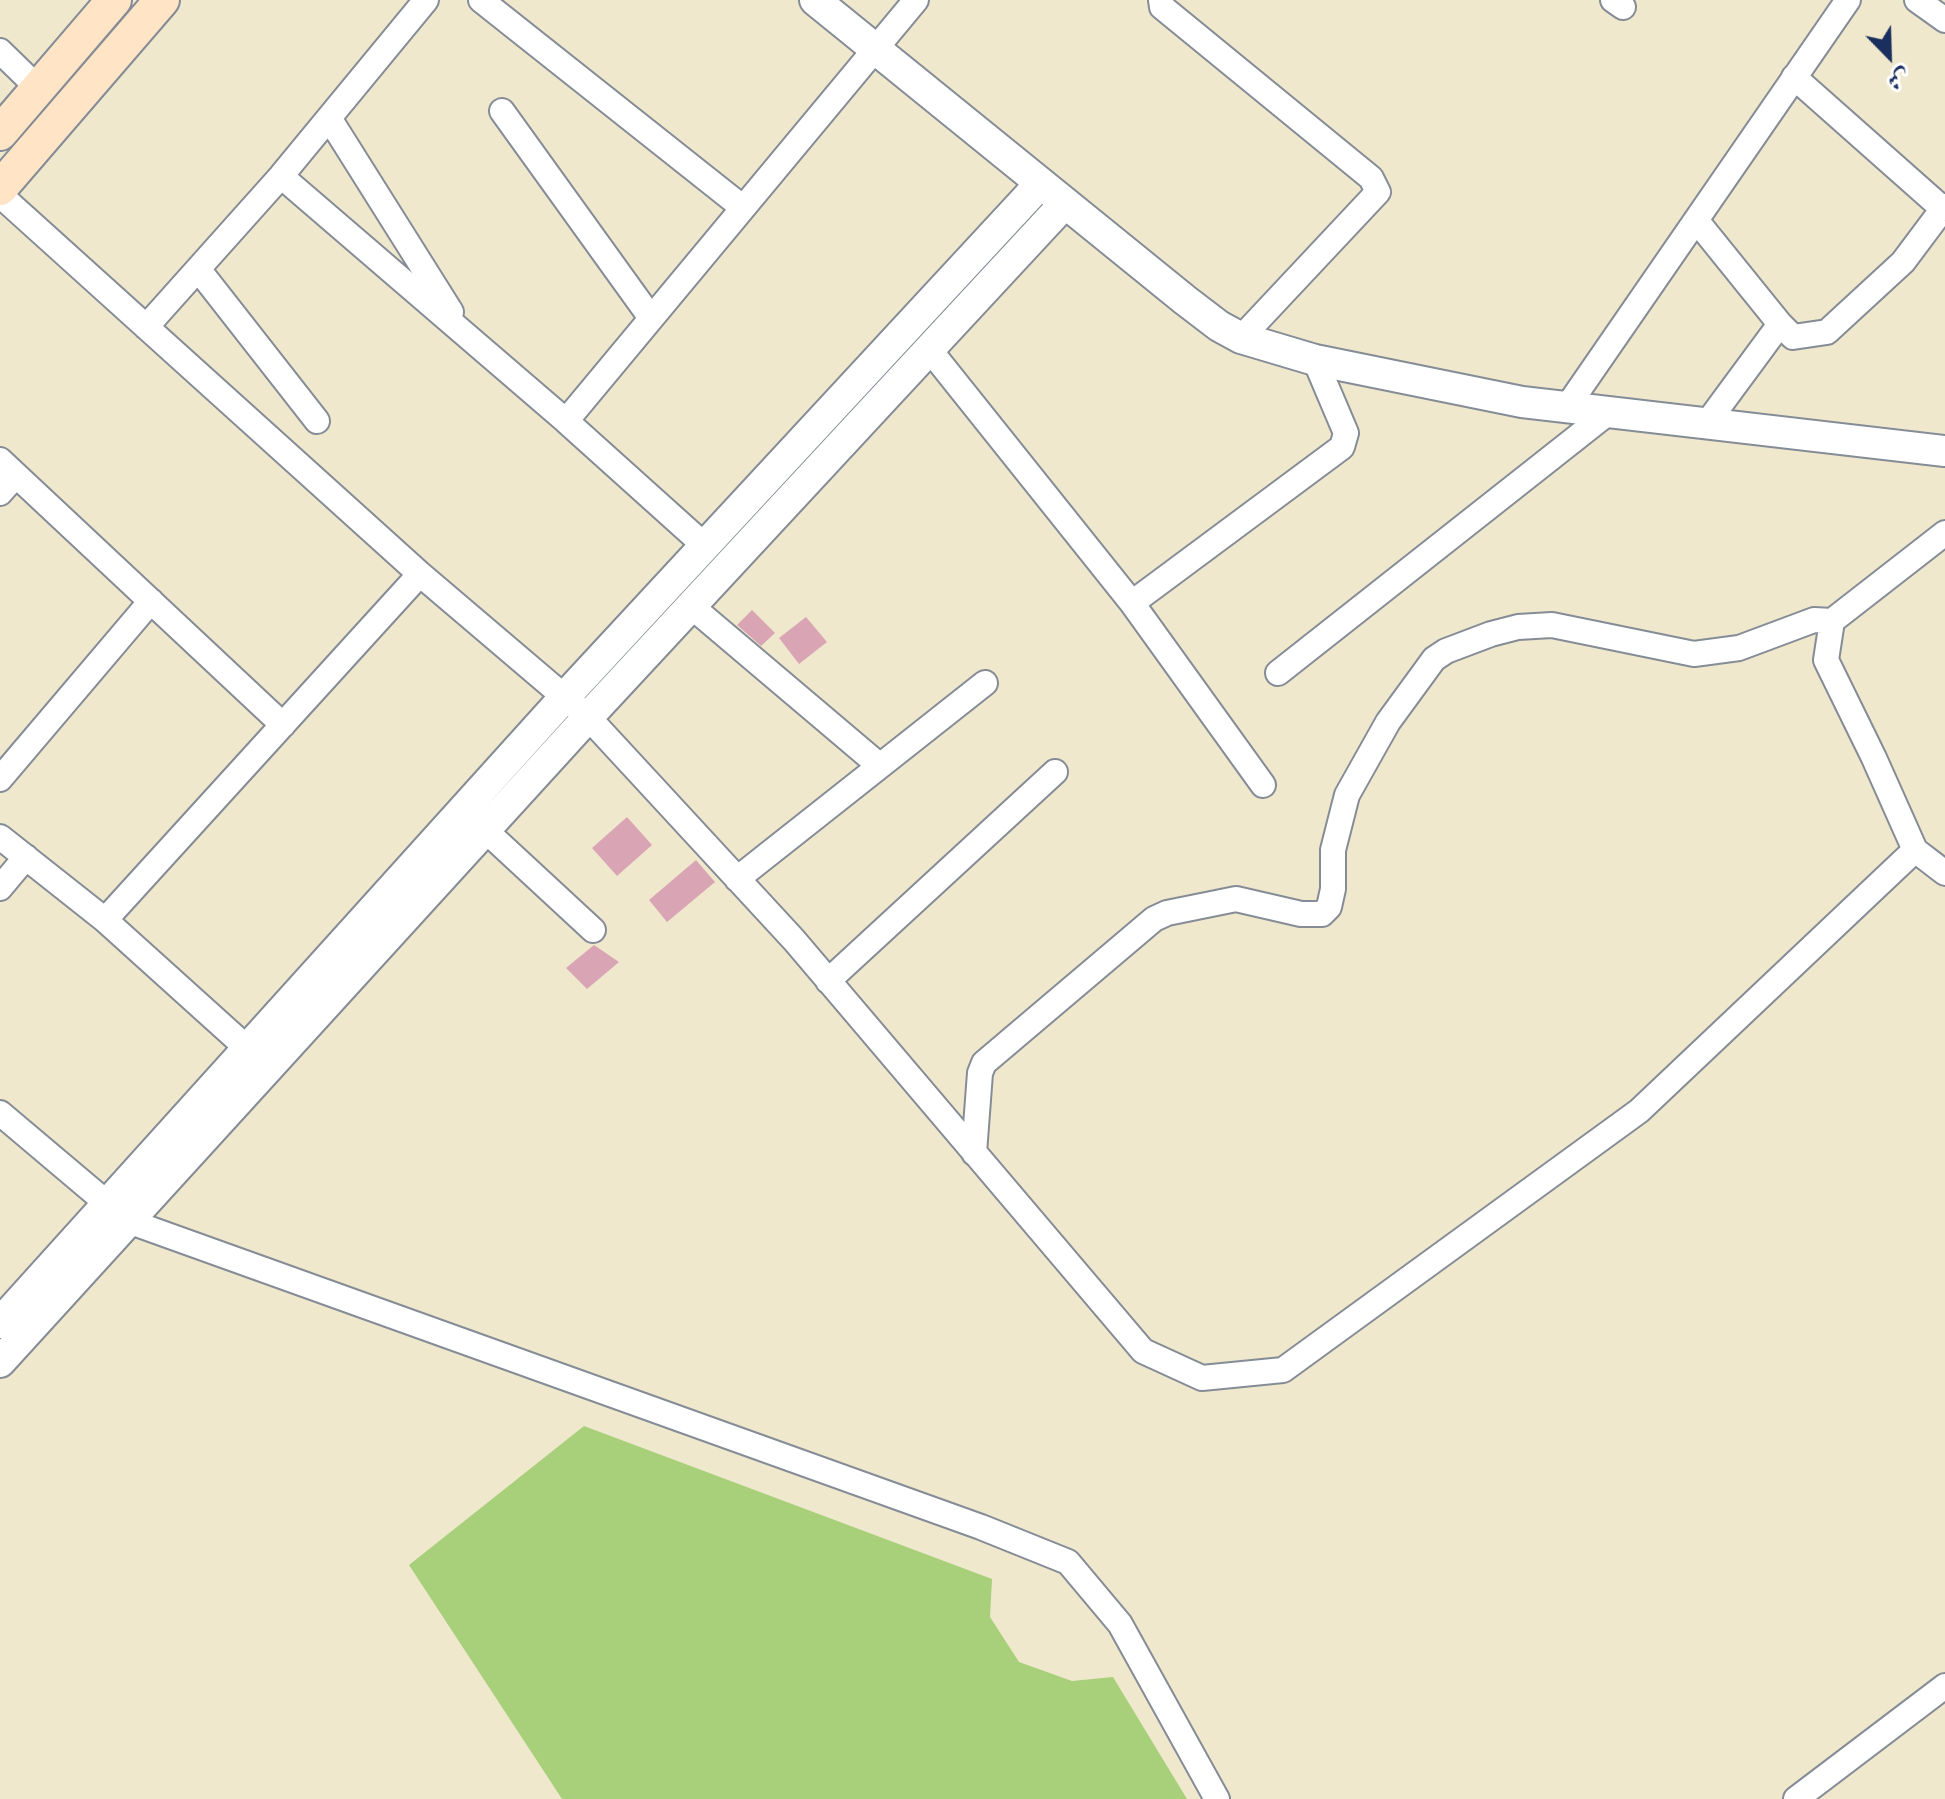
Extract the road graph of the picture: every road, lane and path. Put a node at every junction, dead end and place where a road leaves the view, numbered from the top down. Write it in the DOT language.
graph roads {
  1 [pos="114,0"];
  2 [pos="162,0"];
  3 [pos="426,0"];
  4 [pos="481,0"];
  5 [pos="815,0"];
  6 [pos="916,0"];
  7 [pos="1161,0"];
  8 [pos="1848,0"];
  9 [pos="1917,0"];
  10 [pos="1945,20"];
  11 [pos="878,49"];
  12 [pos="0,51"];
  13 [pos="1794,77"];
  14 [pos="38,88"];
  15 [pos="502,111"];
  16 [pos="329,118"];
  17 [pos="0,133"];
  18 [pos="281,176"];
  19 [pos="1040,184"];
  20 [pos="0,188"];
  21 [pos="0,195"];
  22 [pos="1065,203"];
  23 [pos="742,207"];
  24 [pos="1944,207"];
  25 [pos="1696,220"];
  26 [pos="198,269"];
  27 [pos="651,318"];
  28 [pos="1780,324"];
  29 [pos="146,327"];
  30 [pos="465,335"];
  31 [pos="1241,338"];
  32 [pos="929,349"];
  33 [pos="1315,360"];
  34 [pos="1567,407"];
  35 [pos="1609,412"];
  36 [pos="317,421"];
  37 [pos="566,421"];
  38 [pos="1707,423"];
  39 [pos="1945,451"];
  40 [pos="5,476"];
  41 [pos="1945,533"];
  42 [pos="705,546"];
  43 [pos="420,574"];
  44 [pos="151,601"];
  45 [pos="1132,603"];
  46 [pos="691,606"];
  47 [pos="1832,621"];
  48 [pos="1278,673"];
  49 [pos="985,683"];
  50 [pos="563,699"];
  51 [pos="588,717"];
  52 [pos="283,725"];
  53 [pos="880,766"];
  54 [pos="1055,772"];
  55 [pos="0,779"];
  56 [pos="1263,785"];
  57 [pos="485,830"];
  58 [pos="0,837"];
  59 [pos="1915,850"];
  60 [pos="26,857"];
  61 [pos="1945,873"];
  62 [pos="737,879"];
  63 [pos="0,888"];
  64 [pos="105,920"];
  65 [pos="593,930"];
  66 [pos="828,981"];
  67 [pos="248,1049"];
  68 [pos="0,1113"];
  69 [pos="974,1153"];
  70 [pos="118,1212"];
  71 [pos="0,1323"];
  72 [pos="0,1362"];
  73 [pos="1945,1686"];
  74 [pos="1217,1799"];
  75 [pos="1796,1799"];
  1 -- 14 [label="main road"];
  2 -- 20 [label="main road"];
  3 -- 16 [label="street"];
  4 -- 23 [label="street"];
  5 -- 11 [label="street"];
  6 -- 11 [label="street"];
  7 -- 31 [label="street"];
  8 -- 13 [label="street"];
  9 -- 10 [label="street"];
  11 -- 19 [label="street"];
  11 -- 23 [label="street"];
  12 -- 14 [label="street"];
  13 -- 24 [label="street"];
  13 -- 25 [label="street"];
  14 -- 17 [label="main road"];
  15 -- 27 [label="street"];
  16 -- 18 [label="street"];
  16 -- 30 [label="street"];
  18 -- 26 [label="street"];
  18 -- 30 [label="street"];
  19 -- 22 [label="street"];
  19 -- 42 [label="street"];
  21 -- 29 [label="street"];
  22 -- 31 [label="street"];
  22 -- 32 [label="street"];
  23 -- 27 [label="street"];
  24 -- 28 [label="street"];
  25 -- 28 [label="street"];
  25 -- 34 [label="street"];
  26 -- 29 [label="street"];
  26 -- 36 [label="street"];
  27 -- 37 [label="street"];
  28 -- 38 [label="street"];
  29 -- 43 [label="street"];
  30 -- 37 [label="street"];
  31 -- 33 [label="street"];
  32 -- 45 [label="street"];
  32 -- 46 [label="street"];
  33 -- 34 [label="street"];
  33 -- 45 [label="street"];
  34 -- 35 [label="street"];
  35 -- 38 [label="street"];
  35 -- 48 [label="street"];
  37 -- 42 [label="street"];
  38 -- 39 [label="street"];
  40 -- 44 [label="street"];
  41 -- 47 [label="street"];
  42 -- 50 [label="street"];
  43 -- 50 [label="street"];
  43 -- 52 [label="street"];
  44 -- 52 [label="street"];
  44 -- 55 [label="street"];
  45 -- 56 [label="street"];
  46 -- 51 [label="street"];
  46 -- 53 [label="street"];
  47 -- 59 [label="street"];
  47 -- 69 [label="street"];
  49 -- 53 [label="street"];
  50 -- 51 [label="street"];
  50 -- 67 [label="street"];
  51 -- 57 [label="street"];
  51 -- 62 [label="street"];
  52 -- 64 [label="street"];
  53 -- 62 [label="street"];
  54 -- 66 [label="street"];
  57 -- 65 [label="street"];
  57 -- 70 [label="street"];
  58 -- 60 [label="street"];
  59 -- 61 [label="street"];
  59 -- 69 [label="street"];
  60 -- 63 [label="street"];
  60 -- 64 [label="street"];
  62 -- 66 [label="street"];
  64 -- 67 [label="street"];
  66 -- 69 [label="street"];
  67 -- 70 [label="street"];
  68 -- 70 [label="street"];
  70 -- 71 [label="street"];
  70 -- 72 [label="street"];
  70 -- 74 [label="street"];
  73 -- 75 [label="street"];
}
